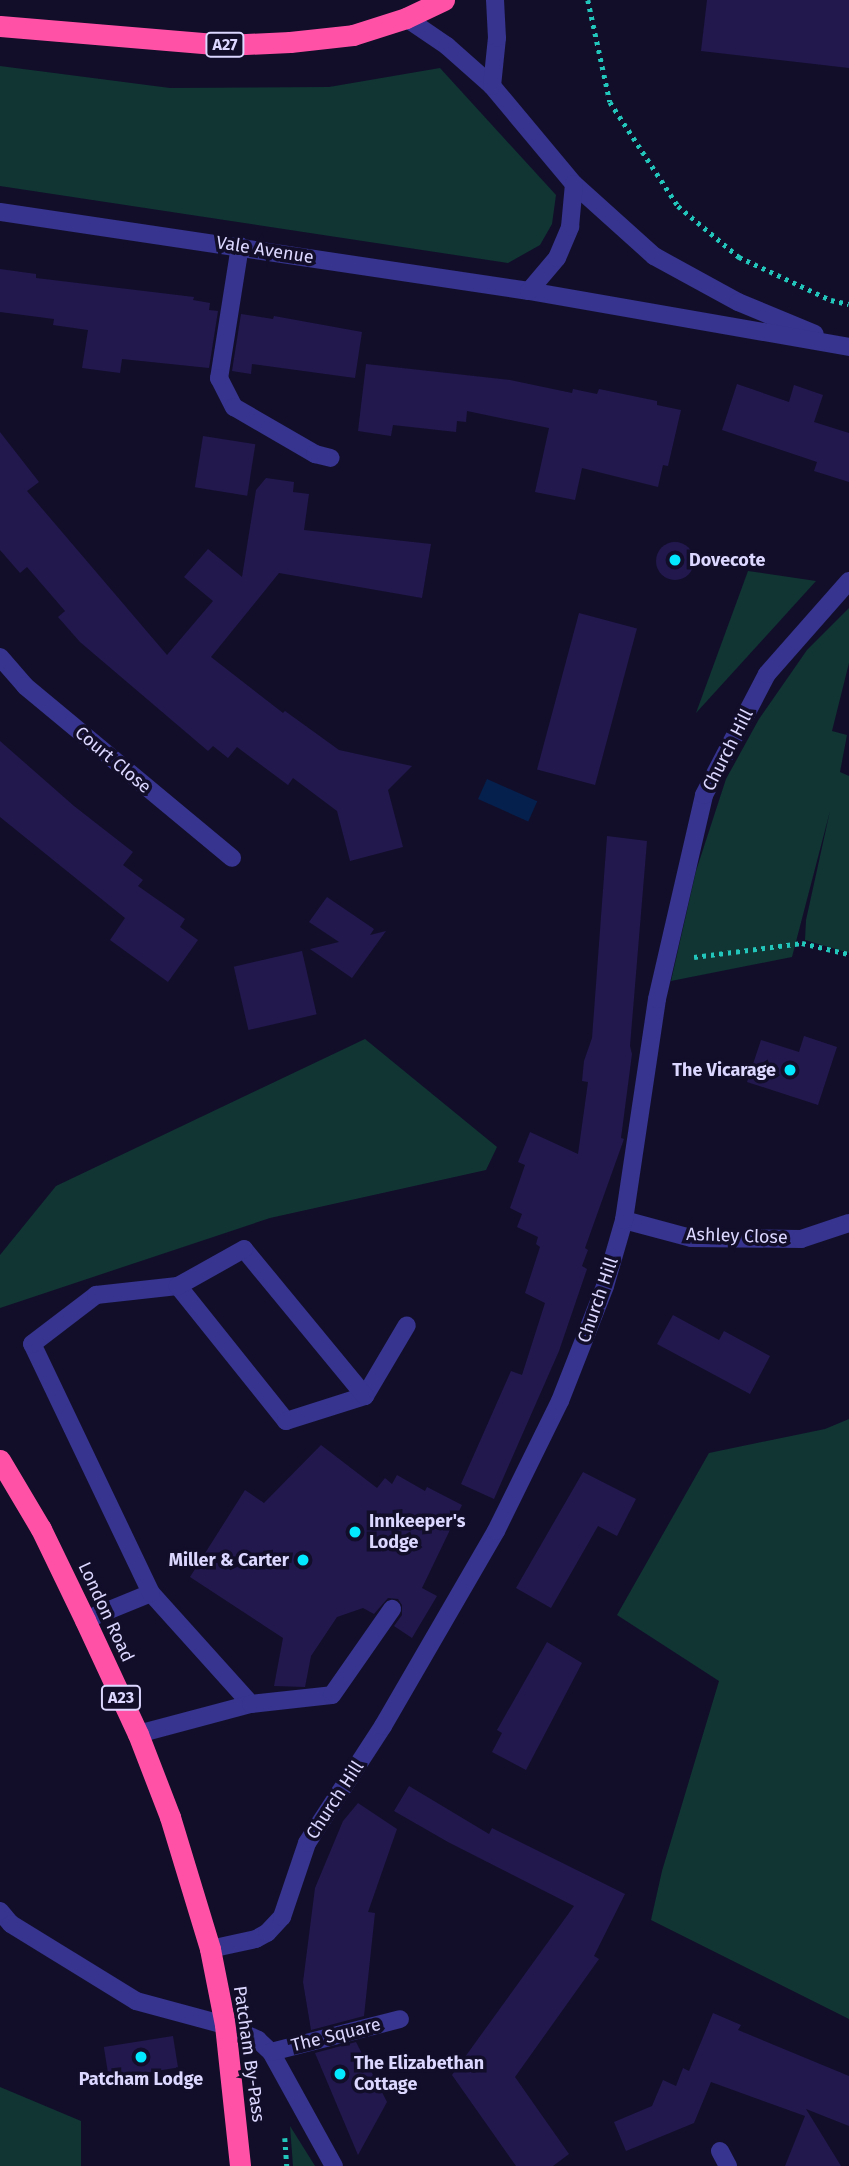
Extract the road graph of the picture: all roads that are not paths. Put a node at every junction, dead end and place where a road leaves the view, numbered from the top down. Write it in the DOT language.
graph roads {
  1 [pos="444,0"];
  2 [pos="495,0"];
  3 [pos="406,18"];
  4 [pos="0,26"];
  5 [pos="492,86"];
  6 [pos="574,184"];
  7 [pos="0,212"];
  8 [pos="240,246"];
  9 [pos="530,291"];
  10 [pos="848,347"];
  11 [pos="331,458"];
  12 [pos="849,581"];
  13 [pos="0,657"];
  14 [pos="232,858"];
  15 [pos="624,1220"];
  16 [pos="849,1223"];
  17 [pos="178,1286"];
  18 [pos="407,1325"];
  19 [pos="365,1396"];
  20 [pos="0,1460"];
  21 [pos="151,1593"];
  22 [pos="392,1609"];
  23 [pos="85,1620"];
  24 [pos="251,1704"];
  25 [pos="138,1734"];
  26 [pos="0,1911"];
  27 [pos="211,1949"];
  28 [pos="400,2018"];
  29 [pos="225,2025"];
  30 [pos="271,2052"];
  31 [pos="240,2166"];
  32 [pos="334,2166"];
  1 -- 3 [label="highway, A27"];
  2 -- 5 [label="street"];
  3 -- 4 [label="highway, A27"];
  3 -- 5 [label="street, Vale Avenue"];
  5 -- 6 [label="street, Vale Avenue"];
  6 -- 9 [label="street"];
  6 -- 10 [label="street, Vale Avenue"];
  7 -- 8 [label="street, Vale Avenue"];
  8 -- 9 [label="street, Vale Avenue"];
  8 -- 11 [label="street"];
  9 -- 10 [label="street, Vale Avenue"];
  12 -- 15 [label="street, Church Hill"];
  13 -- 14 [label="street, Court Close"];
  15 -- 16 [label="street, Ashley Close"];
  15 -- 27 [label="street, Church Hill"];
  17 -- 19 [label="street"];
  17 -- 19 [label="street"];
  17 -- 21 [label="street"];
  18 -- 19 [label="street"];
  20 -- 23 [label="highway, London Road / A23"];
  21 -- 23 [label="street"];
  21 -- 24 [label="street"];
  22 -- 24 [label="street"];
  23 -- 25 [label="highway, London Road / A23"];
  24 -- 25 [label="street"];
  25 -- 27 [label="highway, London Road / A23"];
  26 -- 29 [label="street"];
  27 -- 29 [label="highway, Patcham By-Pass / A23"];
  28 -- 30 [label="street, The Square"];
  29 -- 30 [label="street"];
  29 -- 31 [label="highway, Patcham By-Pass / A23"];
  30 -- 32 [label="street"];
}
